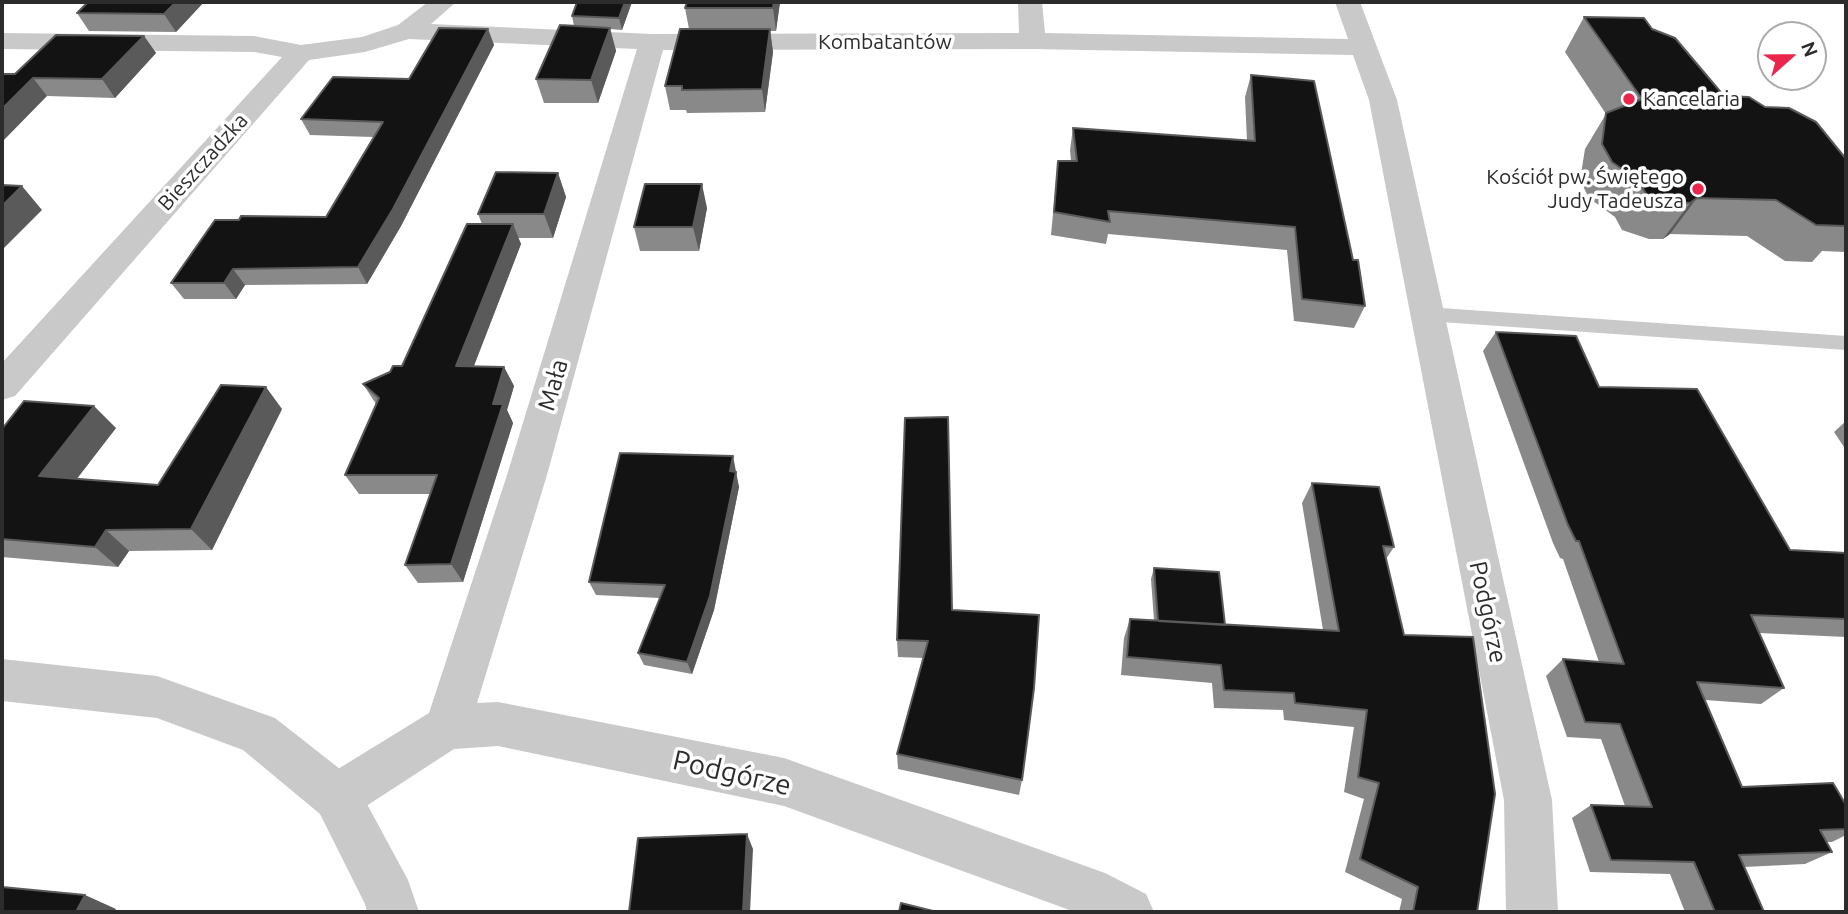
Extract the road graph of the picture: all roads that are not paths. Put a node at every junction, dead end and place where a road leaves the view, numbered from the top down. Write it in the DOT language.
graph roads {
  1 [pos="443,2"];
  2 [pos="1030,2"];
  3 [pos="1348,2"];
  4 [pos="407,31"];
  5 [pos="2,41"];
  6 [pos="1033,41"];
  7 [pos="652,42"];
  8 [pos="1363,47"];
  9 [pos="301,53"];
  10 [pos="1426,314"];
  11 [pos="1846,344"];
  12 [pos="2,386"];
  13 [pos="2,680"];
  14 [pos="447,727"];
  15 [pos="337,797"];
  16 [pos="393,912"];
  17 [pos="1128,912"];
  18 [pos="1532,912"];
  1 -- 4 [label="street"];
  2 -- 6 [label="street"];
  3 -- 8 [label="street, Podgórze"];
  4 -- 7 [label="street, Kombatantów"];
  4 -- 9 [label="street"];
  5 -- 9 [label="street"];
  6 -- 7 [label="street, Kombatantów"];
  6 -- 8 [label="street, Kombatantów"];
  7 -- 14 [label="street, Mała"];
  8 -- 10 [label="street, Podgórze"];
  9 -- 12 [label="street, Bieszczadzka"];
  10 -- 11 [label="lane"];
  10 -- 18 [label="street, Podgórze"];
  13 -- 15 [label="street"];
  14 -- 15 [label="street, Podgórze"];
  14 -- 17 [label="street, Podgórze"];
  15 -- 16 [label="street"];
}
